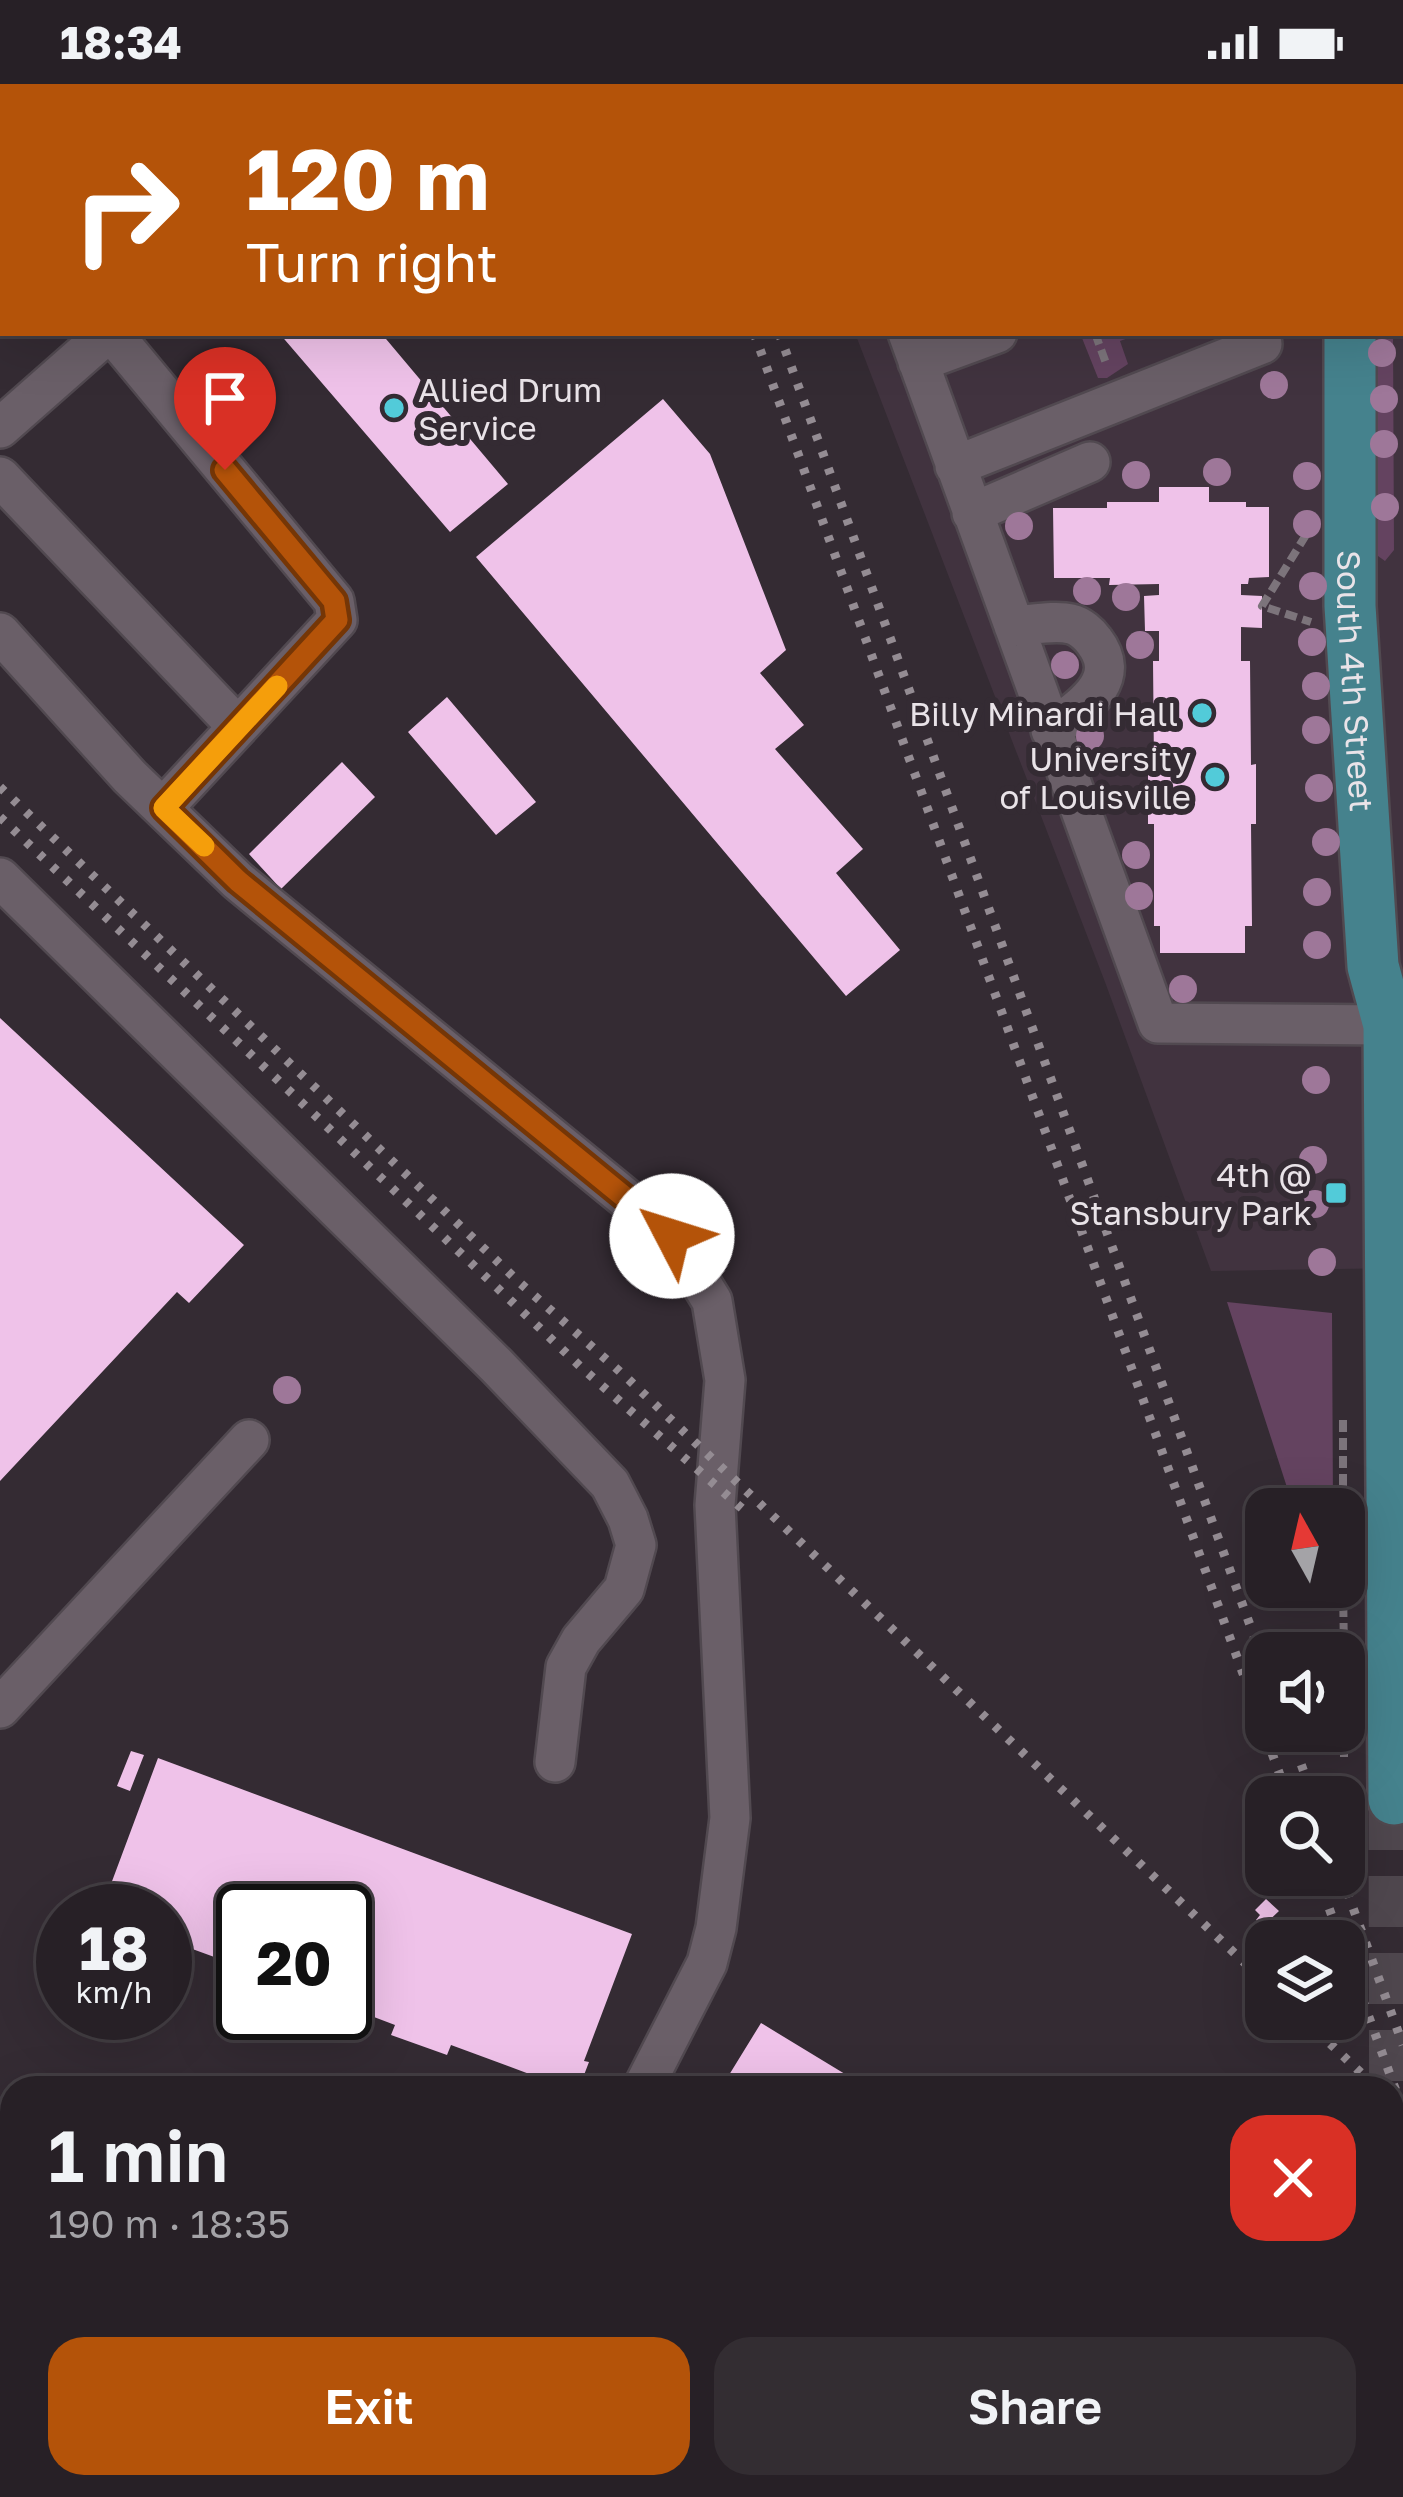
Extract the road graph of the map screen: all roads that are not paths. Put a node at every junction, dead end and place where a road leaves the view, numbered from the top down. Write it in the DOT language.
graph roads {
  1 [pos="979,336"];
  2 [pos="1350,336"];
  3 [pos="1262,344"];
  4 [pos="913,347"];
  5 [pos="0,428"];
  6 [pos="1090,462"];
  7 [pos="955,466"];
  8 [pos="0,477"];
  9 [pos="973,513"];
  10 [pos="1013,626"];
  11 [pos="0,633"];
  12 [pos="238,728"];
  13 [pos="1051,730"];
  14 [pos="164,808"];
  15 [pos="0,878"];
  16 [pos="1403,975"];
  17 [pos="1389,1025"];
  18 [pos="249,1440"];
  19 [pos="0,1708"];
  20 [pos="555,1762"];
  21 [pos="1394,1799"];
  22 [pos="649,2076"];
  1 -- 4 [label="street"];
  2 -- 17 [label="main road, South 4th Street"];
  3 -- 7 [label="street"];
  4 -- 7 [label="street"];
  5 -- 12 [label="street"];
  6 -- 9 [label="street"];
  7 -- 9 [label="street"];
  8 -- 12 [label="street"];
  9 -- 10 [label="street"];
  10 -- 13 [label="street"];
  10 -- 13 [label="street"];
  11 -- 14 [label="street"];
  12 -- 14 [label="street"];
  13 -- 17 [label="street"];
  14 -- 22 [label="street"];
  15 -- 20 [label="street"];
  16 -- 17 [label="main road, South 4th Street"];
  17 -- 21 [label="main road, South 4th Street"];
  18 -- 19 [label="street"];
}
